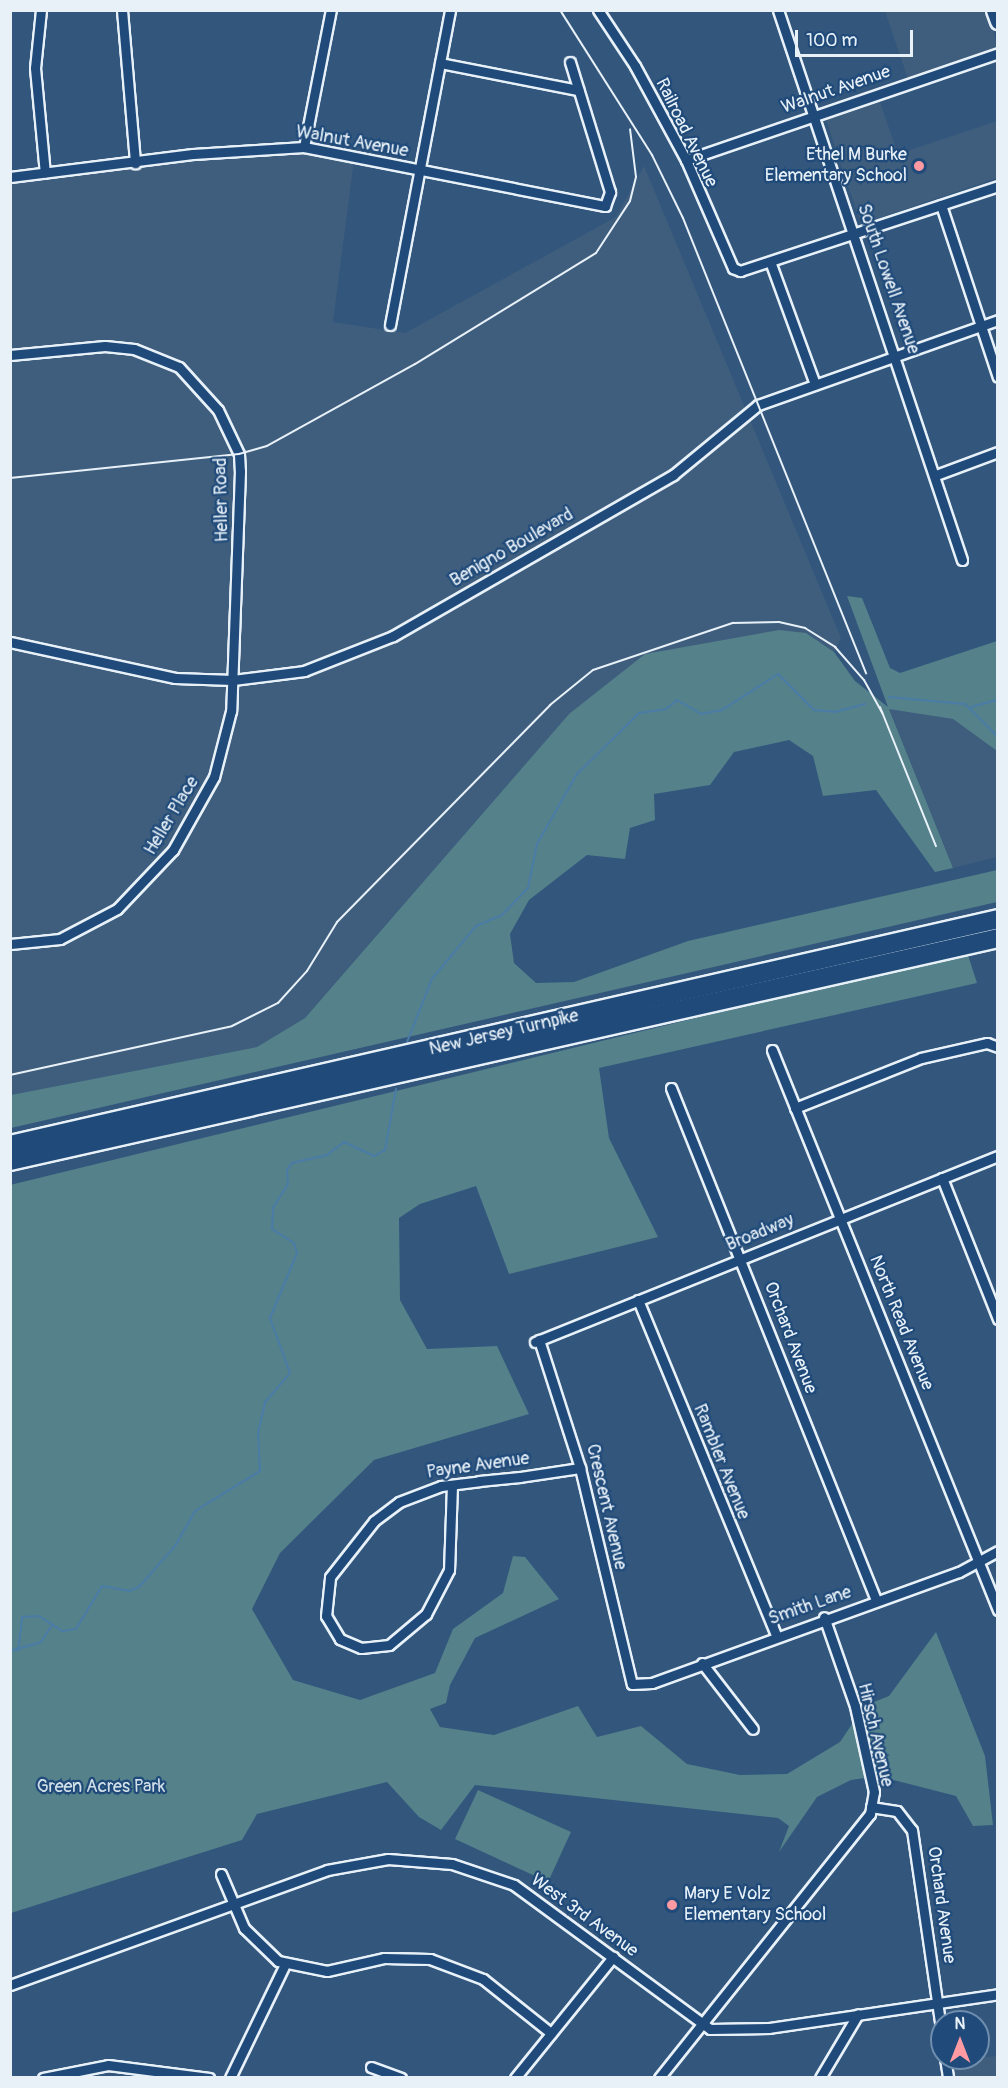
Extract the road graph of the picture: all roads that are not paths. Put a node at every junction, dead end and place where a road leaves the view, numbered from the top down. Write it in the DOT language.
graph roads {
  1 [pos="41,10"];
  2 [pos="122,10"];
  3 [pos="331,10"];
  4 [pos="450,10"];
  5 [pos="598,10"];
  6 [pos="778,10"];
  7 [pos="994,10"];
  8 [pos="998,21"];
  9 [pos="998,52"];
  10 [pos="570,62"];
  11 [pos="440,63"];
  12 [pos="578,90"];
  13 [pos="814,116"];
  14 [pos="304,147"];
  15 [pos="686,160"];
  16 [pos="135,163"];
  17 [pos="421,172"];
  18 [pos="45,173"];
  19 [pos="10,177"];
  20 [pos="998,186"];
  21 [pos="941,205"];
  22 [pos="856,236"];
  23 [pos="771,264"];
  24 [pos="998,320"];
  25 [pos="390,325"];
  26 [pos="978,327"];
  27 [pos="10,355"];
  28 [pos="896,355"];
  29 [pos="998,376"];
  30 [pos="815,384"];
  31 [pos="998,452"];
  32 [pos="936,475"];
  33 [pos="962,560"];
  34 [pos="10,642"];
  35 [pos="233,680"];
  36 [pos="990,921"];
  37 [pos="993,939"];
  38 [pos="10,944"];
  39 [pos="996,1046"];
  40 [pos="772,1050"];
  41 [pos="671,1088"];
  42 [pos="795,1108"];
  43 [pos="10,1145"];
  44 [pos="998,1156"];
  45 [pos="10,1161"];
  46 [pos="942,1178"];
  47 [pos="841,1218"];
  48 [pos="741,1258"];
  49 [pos="638,1300"];
  50 [pos="998,1319"];
  51 [pos="537,1341"];
  52 [pos="580,1467"];
  53 [pos="452,1485"];
  54 [pos="998,1551"];
  55 [pos="979,1563"];
  56 [pos="876,1600"];
  57 [pos="998,1610"];
  58 [pos="824,1617"];
  59 [pos="776,1635"];
  60 [pos="702,1663"];
  61 [pos="632,1684"];
  62 [pos="753,1729"];
  63 [pos="871,1807"];
  64 [pos="221,1874"];
  65 [pos="233,1904"];
  66 [pos="613,1957"];
  67 [pos="285,1964"];
  68 [pos="10,1985"];
  69 [pos="998,1994"];
  70 [pos="938,2002"];
  71 [pos="939,2010"];
  72 [pos="858,2014"];
  73 [pos="701,2026"];
  74 [pos="550,2033"];
  75 [pos="371,2067"];
  76 [pos="43,2078"];
  77 [pos="209,2078"];
  78 [pos="230,2078"];
  79 [pos="401,2078"];
  80 [pos="515,2078"];
  81 [pos="659,2078"];
  82 [pos="820,2078"];
  1 -- 18 [label="street"];
  2 -- 16 [label="street"];
  3 -- 14 [label="street"];
  4 -- 11 [label="street"];
  5 -- 15 [label="street, Railroad Avenue"];
  6 -- 13 [label="street, South Lowell Avenue"];
  7 -- 8 [label="main road"];
  9 -- 13 [label="street, Walnut Avenue"];
  10 -- 12 [label="street"];
  11 -- 12 [label="street"];
  11 -- 17 [label="street"];
  12 -- 17 [label="street, Walnut Avenue"];
  13 -- 15 [label="street, Walnut Avenue"];
  13 -- 22 [label="street, South Lowell Avenue"];
  14 -- 16 [label="street, Walnut Avenue"];
  14 -- 17 [label="street, Walnut Avenue"];
  15 -- 23 [label="street, Railroad Avenue"];
  16 -- 18 [label="street, Walnut Avenue"];
  17 -- 25 [label="street"];
  18 -- 19 [label="street, Walnut Avenue"];
  20 -- 21 [label="street"];
  21 -- 22 [label="street"];
  21 -- 26 [label="street"];
  22 -- 23 [label="street"];
  22 -- 28 [label="street, South Lowell Avenue"];
  23 -- 30 [label="street"];
  24 -- 26 [label="street, Benigno Boulevard"];
  26 -- 28 [label="street, Benigno Boulevard"];
  26 -- 29 [label="street"];
  27 -- 35 [label="street, Heller Road"];
  28 -- 30 [label="street, Benigno Boulevard"];
  28 -- 32 [label="street, South Lowell Avenue"];
  30 -- 35 [label="street, Benigno Boulevard"];
  31 -- 32 [label="street"];
  32 -- 33 [label="street, South Lowell Avenue"];
  34 -- 35 [label="street, Benigno Boulevard"];
  35 -- 38 [label="street, Heller Place"];
  36 -- 43 [label="highway, New Jersey Turnpike"];
  37 -- 45 [label="highway, New Jersey Turnpike"];
  39 -- 42 [label="street"];
  40 -- 42 [label="street, North Read Avenue"];
  41 -- 48 [label="street, Orchard Avenue"];
  42 -- 47 [label="street, North Read Avenue"];
  44 -- 46 [label="street, Broadway"];
  46 -- 47 [label="street, Broadway"];
  46 -- 50 [label="street"];
  47 -- 48 [label="street, Broadway"];
  47 -- 55 [label="street, North Read Avenue"];
  48 -- 49 [label="street, Broadway"];
  48 -- 56 [label="street, Orchard Avenue"];
  49 -- 51 [label="street, Broadway"];
  49 -- 59 [label="street, Rambler Avenue"];
  51 -- 52 [label="street, Crescent Avenue"];
  52 -- 53 [label="street, Payne Avenue"];
  52 -- 61 [label="street, Crescent Avenue"];
  53 -- 53 [label="street, Payne Avenue"];
  54 -- 55 [label="street, Smith Lane"];
  55 -- 56 [label="street, Smith Lane"];
  55 -- 57 [label="street, North Read Avenue"];
  56 -- 58 [label="street, Smith Lane"];
  58 -- 59 [label="street, Smith Lane"];
  58 -- 63 [label="street, Hirsch Avenue"];
  59 -- 60 [label="street, Smith Lane"];
  60 -- 61 [label="street, Smith Lane"];
  60 -- 62 [label="street"];
  63 -- 70 [label="street, Orchard Avenue"];
  63 -- 73 [label="street, Hirsch Avenue"];
  64 -- 65 [label="street"];
  65 -- 66 [label="street, West 3rd Avenue"];
  65 -- 67 [label="street"];
  65 -- 68 [label="street, West 3rd Avenue"];
  66 -- 73 [label="street, West 3rd Avenue"];
  66 -- 74 [label="street"];
  67 -- 74 [label="street"];
  67 -- 78 [label="street"];
  69 -- 70 [label="street, West 3rd Avenue"];
  70 -- 71 [label="street, Orchard Avenue"];
  70 -- 72 [label="street, West 3rd Avenue"];
  72 -- 73 [label="street, West 3rd Avenue"];
  72 -- 82 [label="street"];
  73 -- 81 [label="street, Hirsch Avenue"];
  74 -- 80 [label="street"];
  75 -- 79 [label="street"];
  76 -- 77 [label="street"];
}
